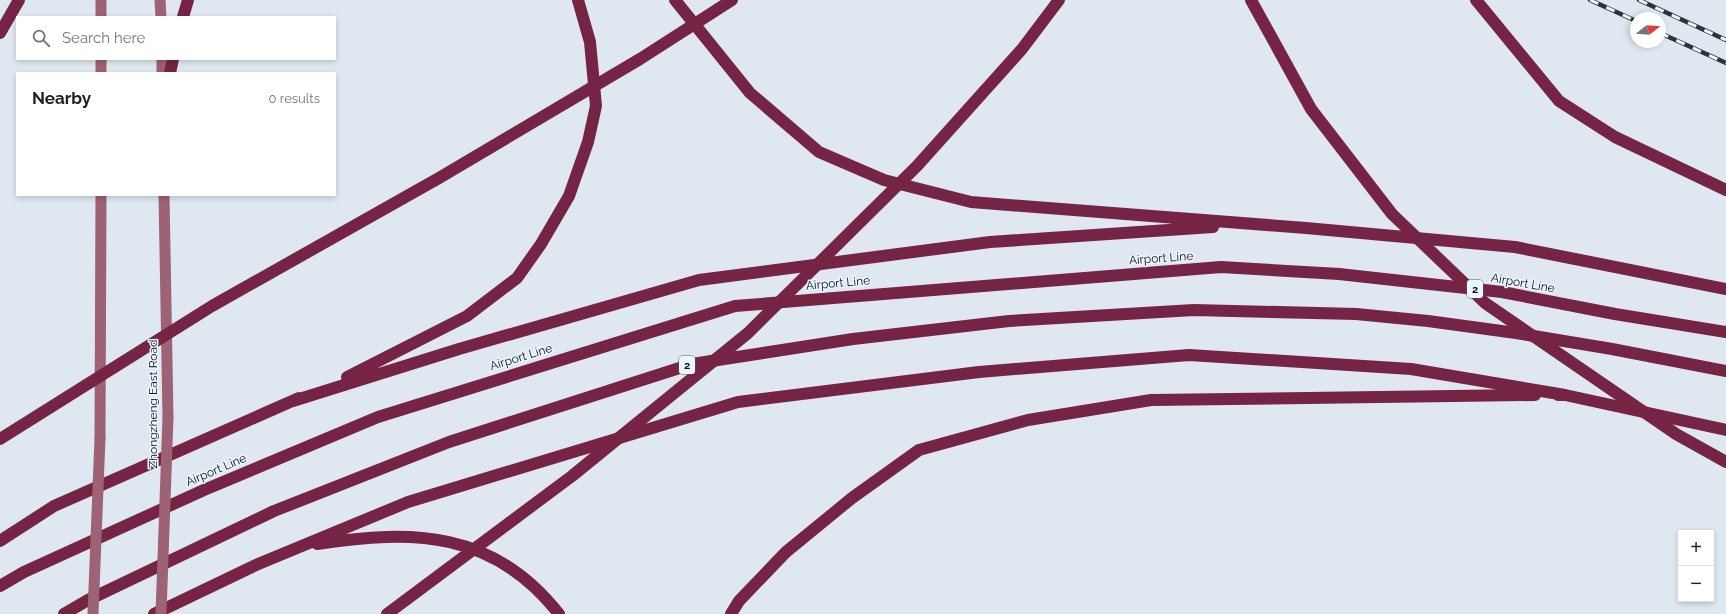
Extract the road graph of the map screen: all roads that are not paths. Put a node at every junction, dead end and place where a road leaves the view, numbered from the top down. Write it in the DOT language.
graph roads {
  1 [pos="19,0"];
  2 [pos="101,0"];
  3 [pos="160,0"];
  4 [pos="188,0"];
  5 [pos="578,0"];
  6 [pos="675,0"];
  7 [pos="732,0"];
  8 [pos="1059,0"];
  9 [pos="1251,0"];
  10 [pos="1476,0"];
  11 [pos="101,16"];
  12 [pos="161,16"];
  13 [pos="183,16"];
  14 [pos="0,32"];
  15 [pos="101,60"];
  16 [pos="162,60"];
  17 [pos="173,60"];
  18 [pos="101,72"];
  19 [pos="162,72"];
  20 [pos="170,72"];
  21 [pos="1726,190"];
  22 [pos="100,196"];
  23 [pos="164,196"];
  24 [pos="1256,224"];
  25 [pos="1726,289"];
  26 [pos="1726,332"];
  27 [pos="1726,371"];
  28 [pos="1565,395"];
  29 [pos="293,401"];
  30 [pos="1726,430"];
  31 [pos="0,439"];
  32 [pos="1726,462"];
  33 [pos="0,541"];
  34 [pos="296,547"];
  35 [pos="0,586"];
  36 [pos="64,614"];
  37 [pos="93,614"];
  38 [pos="154,614"];
  39 [pos="161,614"];
  40 [pos="387,614"];
  41 [pos="559,614"];
  42 [pos="731,614"];
  1 -- 14 [label="highway"];
  2 -- 11 [label="main road"];
  3 -- 12 [label="main road"];
  4 -- 13 [label="highway"];
  5 -- 29 [label="highway"];
  6 -- 24 [label="highway"];
  7 -- 31 [label="highway, bridge"];
  8 -- 40 [label="highway, bridge"];
  9 -- 32 [label="highway, bridge"];
  10 -- 21 [label="highway"];
  15 -- 18 [label="main road"];
  16 -- 19 [label="main road"];
  17 -- 20 [label="highway"];
  22 -- 37 [label="main road, bridge"];
  23 -- 39 [label="main road, Zhongzheng East Road, bridge"];
  24 -- 25 [label="highway"];
  24 -- 29 [label="highway"];
  26 -- 35 [label="highway, Airport Line / 2"];
  27 -- 36 [label="highway, 2"];
  28 -- 30 [label="highway"];
  28 -- 34 [label="highway"];
  28 -- 42 [label="highway"];
  29 -- 33 [label="highway"];
  34 -- 38 [label="highway"];
  34 -- 41 [label="highway"];
}
